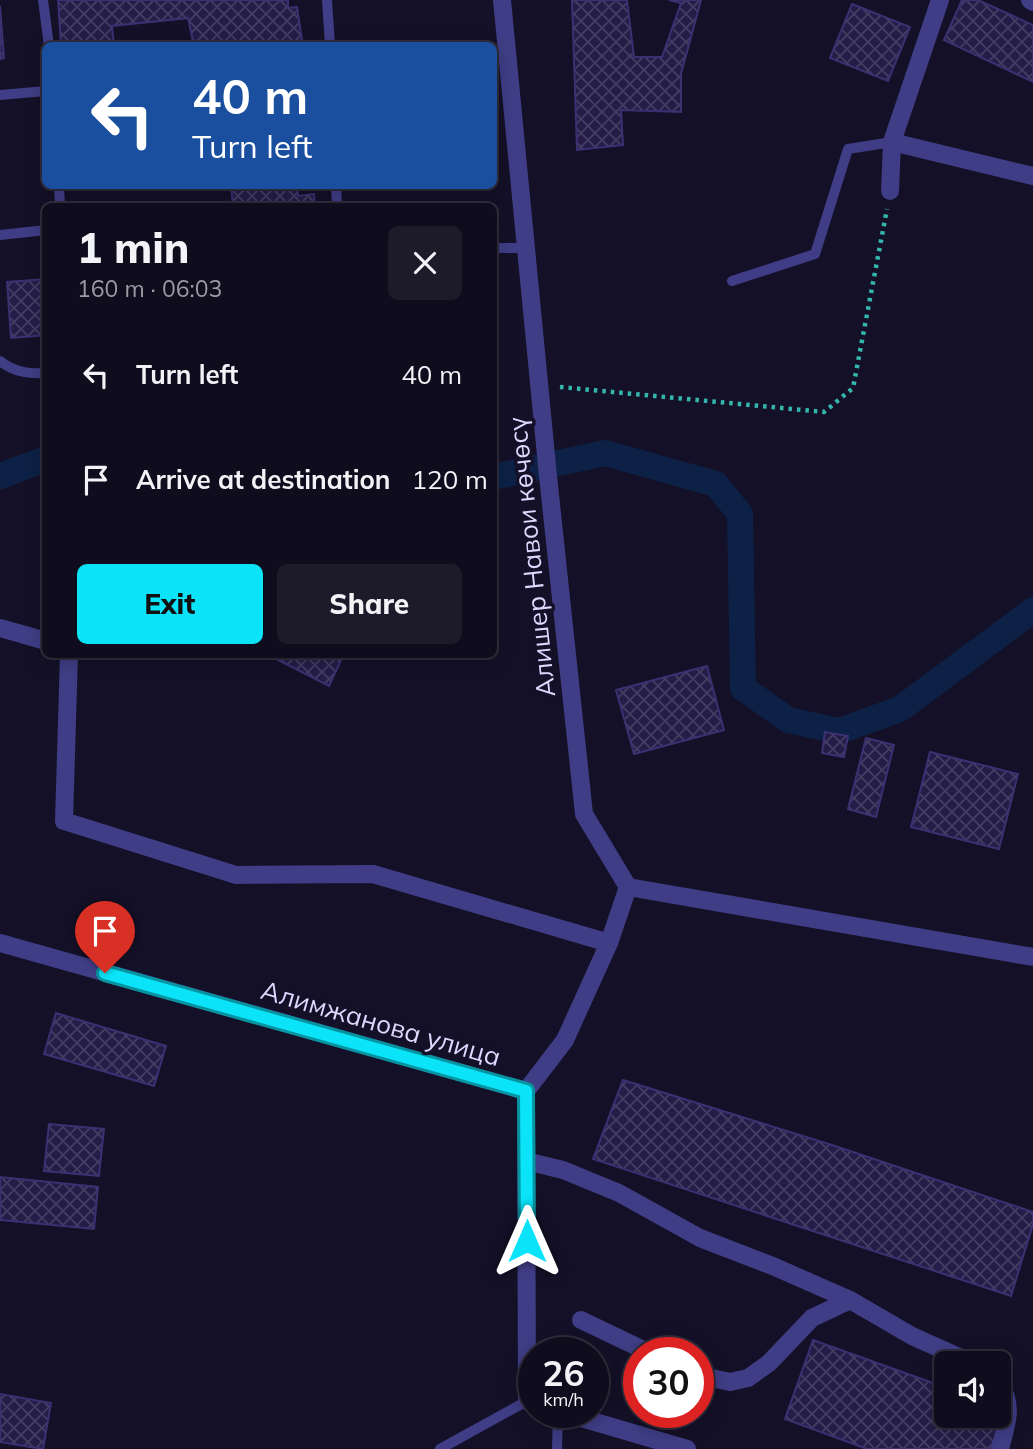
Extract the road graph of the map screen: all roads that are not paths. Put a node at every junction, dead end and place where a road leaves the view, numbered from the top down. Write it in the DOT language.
graph roads {
  1 [pos="43,0"];
  2 [pos="327,0"];
  3 [pos="502,0"];
  4 [pos="940,0"];
  5 [pos="48,42"];
  6 [pos="330,42"];
  7 [pos="42,91"];
  8 [pos="0,95"];
  9 [pos="892,142"];
  10 [pos="1033,176"];
  11 [pos="890,191"];
  12 [pos="42,230"];
  13 [pos="0,234"];
  14 [pos="497,247"];
  15 [pos="525,248"];
  16 [pos="732,281"];
  17 [pos="0,361"];
  18 [pos="42,373"];
  19 [pos="0,628"];
  20 [pos="42,640"];
  21 [pos="69,658"];
  22 [pos="628,887"];
  23 [pos="0,943"];
  24 [pos="609,943"];
  25 [pos="1033,957"];
  26 [pos="526,1091"];
  27 [pos="526,1161"];
  28 [pos="850,1300"];
  29 [pos="581,1320"];
  30 [pos="529,1337"];
  31 [pos="623,1340"];
  32 [pos="945,1351"];
  33 [pos="714,1378"];
  34 [pos="518,1408"];
  35 [pos="609,1426"];
  36 [pos="559,1428"];
  37 [pos="1005,1428"];
  38 [pos="440,1449"];
  39 [pos="557,1449"];
  40 [pos="687,1449"];
  41 [pos="1000,1449"];
  1 -- 5 [label="lane"];
  2 -- 6 [label="lane"];
  3 -- 15 [label="street, Алишер Навои көчөсү"];
  4 -- 9 [label="street"];
  7 -- 8 [label="lane"];
  9 -- 10 [label="street"];
  9 -- 11 [label="street"];
  9 -- 16 [label="lane"];
  12 -- 13 [label="lane"];
  14 -- 15 [label="lane"];
  15 -- 22 [label="street, Алишер Навои көчөсү"];
  17 -- 18 [label="lane"];
  19 -- 20 [label="street"];
  21 -- 24 [label="street"];
  22 -- 24 [label="street, Алимжанова улица"];
  22 -- 25 [label="street"];
  23 -- 26 [label="street, Алимжанова улица"];
  24 -- 26 [label="street, Алимжанова улица"];
  26 -- 27 [label="street"];
  27 -- 28 [label="street"];
  27 -- 30 [label="street"];
  28 -- 32 [label="street"];
  28 -- 33 [label="street"];
  29 -- 31 [label="street"];
  34 -- 38 [label="lane"];
  35 -- 40 [label="street"];
  36 -- 39 [label="lane"];
  37 -- 41 [label="street"];
}
